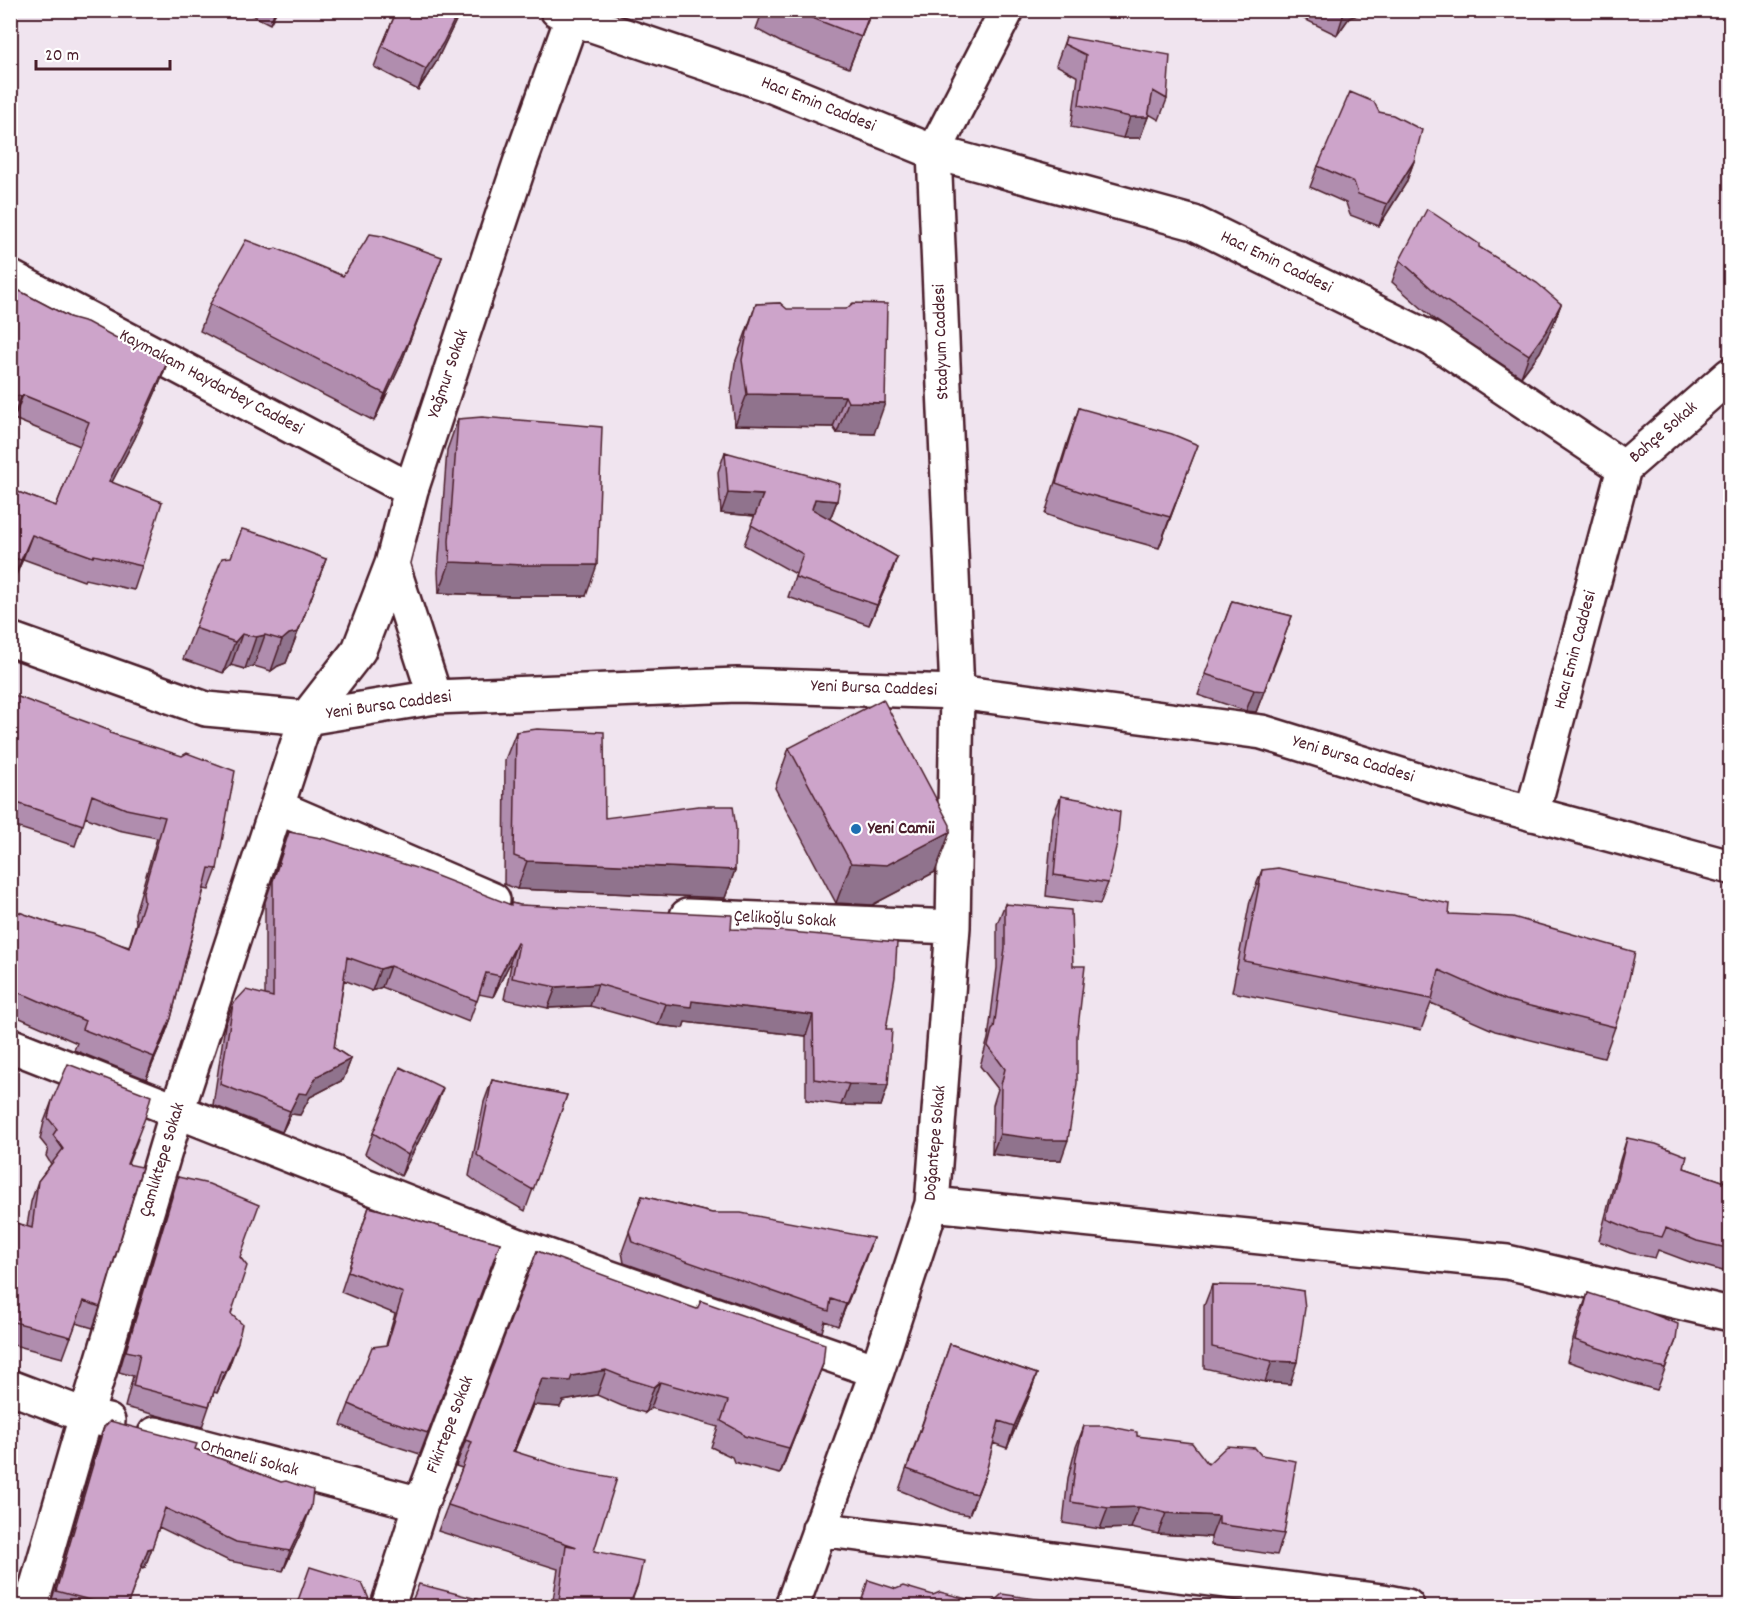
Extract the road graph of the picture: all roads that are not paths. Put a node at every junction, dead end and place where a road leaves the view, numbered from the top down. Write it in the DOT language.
graph roads {
  1 [pos="1007,10"];
  2 [pos="564,14"];
  3 [pos="934,152"];
  4 [pos="10,277"];
  5 [pos="1731,375"];
  6 [pos="1624,468"];
  7 [pos="411,490"];
  8 [pos="392,564"];
  9 [pos="10,639"];
  10 [pos="957,692"];
  11 [pos="435,697"];
  12 [pos="306,718"];
  13 [pos="277,807"];
  14 [pos="1532,814"];
  15 [pos="1731,867"];
  16 [pos="525,909"];
  17 [pos="656,914"];
  18 [pos="953,927"];
  19 [pos="10,1045"];
  20 [pos="177,1111"];
  21 [pos="932,1204"];
  22 [pos="519,1246"];
  23 [pos="1731,1314"];
  24 [pos="877,1371"];
  25 [pos="10,1387"];
  26 [pos="86,1416"];
  27 [pos="421,1504"];
  28 [pos="819,1530"];
  29 [pos="31,1606"];
  30 [pos="388,1606"];
  31 [pos="792,1606"];
  32 [pos="1407,1606"];
  1 -- 3 [label="street, Stadyum Caddesi"];
  2 -- 3 [label="street, Hacı Emin Caddesi"];
  2 -- 7 [label="street, Yağmur Sokak"];
  3 -- 6 [label="street, Hacı Emin Caddesi"];
  3 -- 10 [label="street, Stadyum Caddesi"];
  4 -- 7 [label="street, Kaymakam Haydarbey Caddesi"];
  5 -- 6 [label="street, Bahçe Sokak"];
  6 -- 14 [label="street, Hacı Emin Caddesi"];
  7 -- 8 [label="street, Yağmur Sokak"];
  8 -- 11 [label="street"];
  8 -- 12 [label="street, Yağmur Sokak"];
  9 -- 12 [label="street, Yeni Bursa Caddesi"];
  10 -- 11 [label="street, Yeni Bursa Caddesi"];
  10 -- 14 [label="street, Yeni Bursa Caddesi"];
  10 -- 18 [label="street, Doğantepe Sokak"];
  11 -- 12 [label="street, Yeni Bursa Caddesi"];
  12 -- 13 [label="street, Çamlıktepe Sokak"];
  13 -- 16 [label="street"];
  13 -- 20 [label="street, Çamlıktepe Sokak"];
  14 -- 15 [label="street, Yeni Bursa Caddesi"];
  17 -- 18 [label="street, Çelikoğlu Sokak"];
  18 -- 21 [label="street, Doğantepe Sokak"];
  19 -- 20 [label="street"];
  20 -- 22 [label="street"];
  20 -- 26 [label="street, Çamlıktepe Sokak"];
  21 -- 23 [label="street"];
  21 -- 24 [label="street, Doğantepe Sokak"];
  22 -- 24 [label="street"];
  22 -- 27 [label="street, Fikirtepe Sokak"];
  24 -- 28 [label="street, Doğantepe Sokak"];
  25 -- 26 [label="street, Orhaneli Sokak"];
  26 -- 27 [label="street, Orhaneli Sokak"];
  26 -- 29 [label="street, Çamlıktepe Sokak"];
  27 -- 30 [label="street, Fikirtepe Sokak"];
  28 -- 31 [label="street, Doğantepe Sokak"];
  28 -- 32 [label="street"];
}
